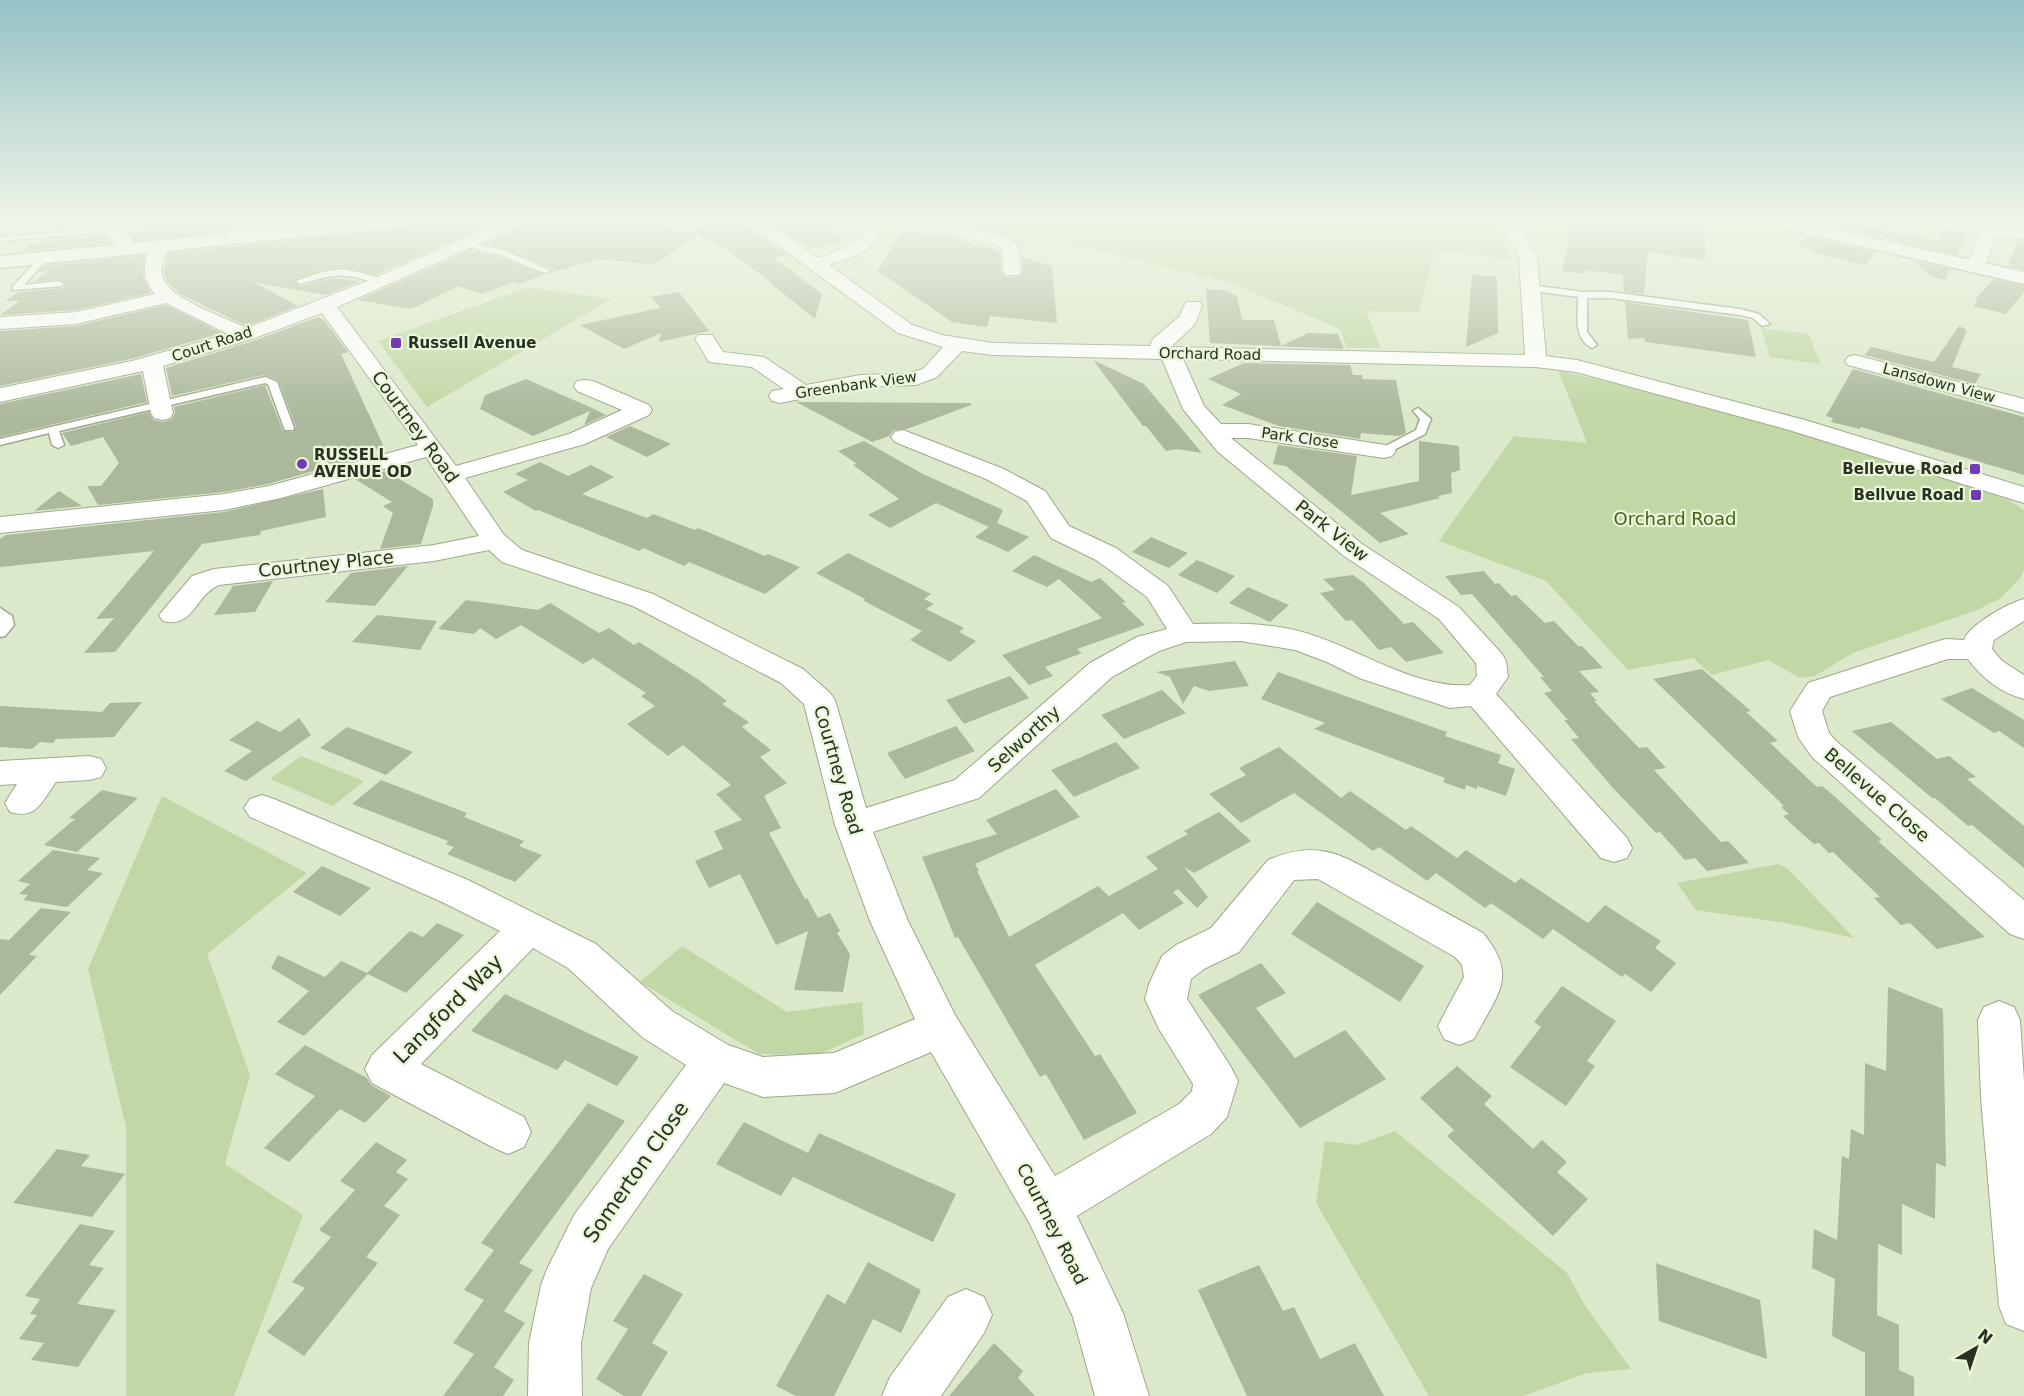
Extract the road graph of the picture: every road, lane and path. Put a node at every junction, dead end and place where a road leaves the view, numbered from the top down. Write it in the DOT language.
graph roads {
  1 [pos="159,287"];
  2 [pos="372,287"];
  3 [pos="846,287"];
  4 [pos="1530,288"];
  5 [pos="1583,295"];
  6 [pos="166,297"];
  7 [pos="327,306"];
  8 [pos="1193,306"];
  9 [pos="0,322"];
  10 [pos="1765,324"];
  11 [pos="245,334"];
  12 [pos="705,339"];
  13 [pos="956,345"];
  14 [pos="1592,345"];
  15 [pos="1165,353"];
  16 [pos="1536,361"];
  17 [pos="1855,361"];
  18 [pos="152,363"];
  19 [pos="585,386"];
  20 [pos="803,392"];
  21 [pos="0,395"];
  22 [pos="780,396"];
  23 [pos="161,406"];
  24 [pos="2024,406"];
  25 [pos="1418,411"];
  26 [pos="290,428"];
  27 [pos="52,429"];
  28 [pos="1215,431"];
  29 [pos="903,437"];
  30 [pos="0,442"];
  31 [pos="58,445"];
  32 [pos="432,448"];
  33 [pos="1384,451"];
  34 [pos="450,475"];
  35 [pos="2024,495"];
  36 [pos="0,525"];
  37 [pos="495,541"];
  38 [pos="2024,608"];
  39 [pos="0,612"];
  40 [pos="173,615"];
  41 [pos="0,633"];
  42 [pos="1184,633"];
  43 [pos="1977,650"];
  44 [pos="2024,688"];
  45 [pos="1479,695"];
  46 [pos="88,768"];
  47 [pos="46,771"];
  48 [pos="0,773"];
  49 [pos="22,803"];
  50 [pos="262,808"];
  51 [pos="853,825"];
  52 [pos="1614,848"];
  53 [pos="2024,923"];
  54 [pos="529,927"];
  55 [pos="1999,1020"];
  56 [pos="1459,1026"];
  57 [pos="940,1028"];
  58 [pos="715,1060"];
  59 [pos="2014,1102"];
  60 [pos="508,1132"];
  61 [pos="1047,1207"];
  62 [pos="2024,1306"];
  63 [pos="966,1315"];
  64 [pos="555,1396"];
  65 [pos="909,1396"];
  66 [pos="1122,1396"];
  1 -- 6 [label="street"];
  2 -- 7 [label="street, Court Road"];
  3 -- 13 [label="street, Orchard Road"];
  4 -- 5 [label="lane"];
  4 -- 16 [label="street"];
  5 -- 10 [label="lane"];
  5 -- 14 [label="lane"];
  6 -- 9 [label="street"];
  6 -- 11 [label="street"];
  7 -- 11 [label="street, Court Road"];
  7 -- 32 [label="street, Courtney Road"];
  8 -- 15 [label="street"];
  11 -- 18 [label="street, Court Road"];
  12 -- 20 [label="street"];
  13 -- 15 [label="street, Orchard Road"];
  13 -- 20 [label="street, Greenbank View"];
  15 -- 16 [label="street, Orchard Road"];
  15 -- 28 [label="street, Park View"];
  16 -- 35 [label="street, Orchard Road"];
  17 -- 24 [label="street, Lansdown View"];
  18 -- 21 [label="street, Court Road"];
  18 -- 23 [label="street"];
  19 -- 34 [label="street"];
  20 -- 22 [label="street, Greenbank View"];
  23 -- 26 [label="lane"];
  23 -- 27 [label="lane"];
  25 -- 33 [label="lane"];
  27 -- 30 [label="lane"];
  27 -- 31 [label="lane"];
  28 -- 33 [label="street, Park Close"];
  28 -- 45 [label="street, Park View"];
  29 -- 42 [label="street"];
  32 -- 34 [label="street, Courtney Road"];
  32 -- 36 [label="street"];
  34 -- 37 [label="street, Courtney Road"];
  37 -- 40 [label="street, Courtney Place"];
  37 -- 51 [label="street, Courtney Road"];
  38 -- 43 [label="street"];
  39 -- 41 [label="lane"];
  42 -- 45 [label="street, Selworthy"];
  42 -- 51 [label="street, Selworthy"];
  43 -- 44 [label="street"];
  43 -- 53 [label="street, Bellevue Close"];
  45 -- 52 [label="street"];
  46 -- 47 [label="street"];
  47 -- 48 [label="street"];
  47 -- 49 [label="street"];
  50 -- 54 [label="street"];
  51 -- 57 [label="street, Courtney Road"];
  54 -- 58 [label="street"];
  54 -- 60 [label="street, Langford Way"];
  55 -- 59 [label="street"];
  56 -- 61 [label="street"];
  57 -- 58 [label="street"];
  57 -- 61 [label="street, Courtney Road"];
  58 -- 64 [label="street, Somerton Close"];
  59 -- 62 [label="street"];
  61 -- 66 [label="street, Courtney Road"];
  63 -- 65 [label="street"];
}
